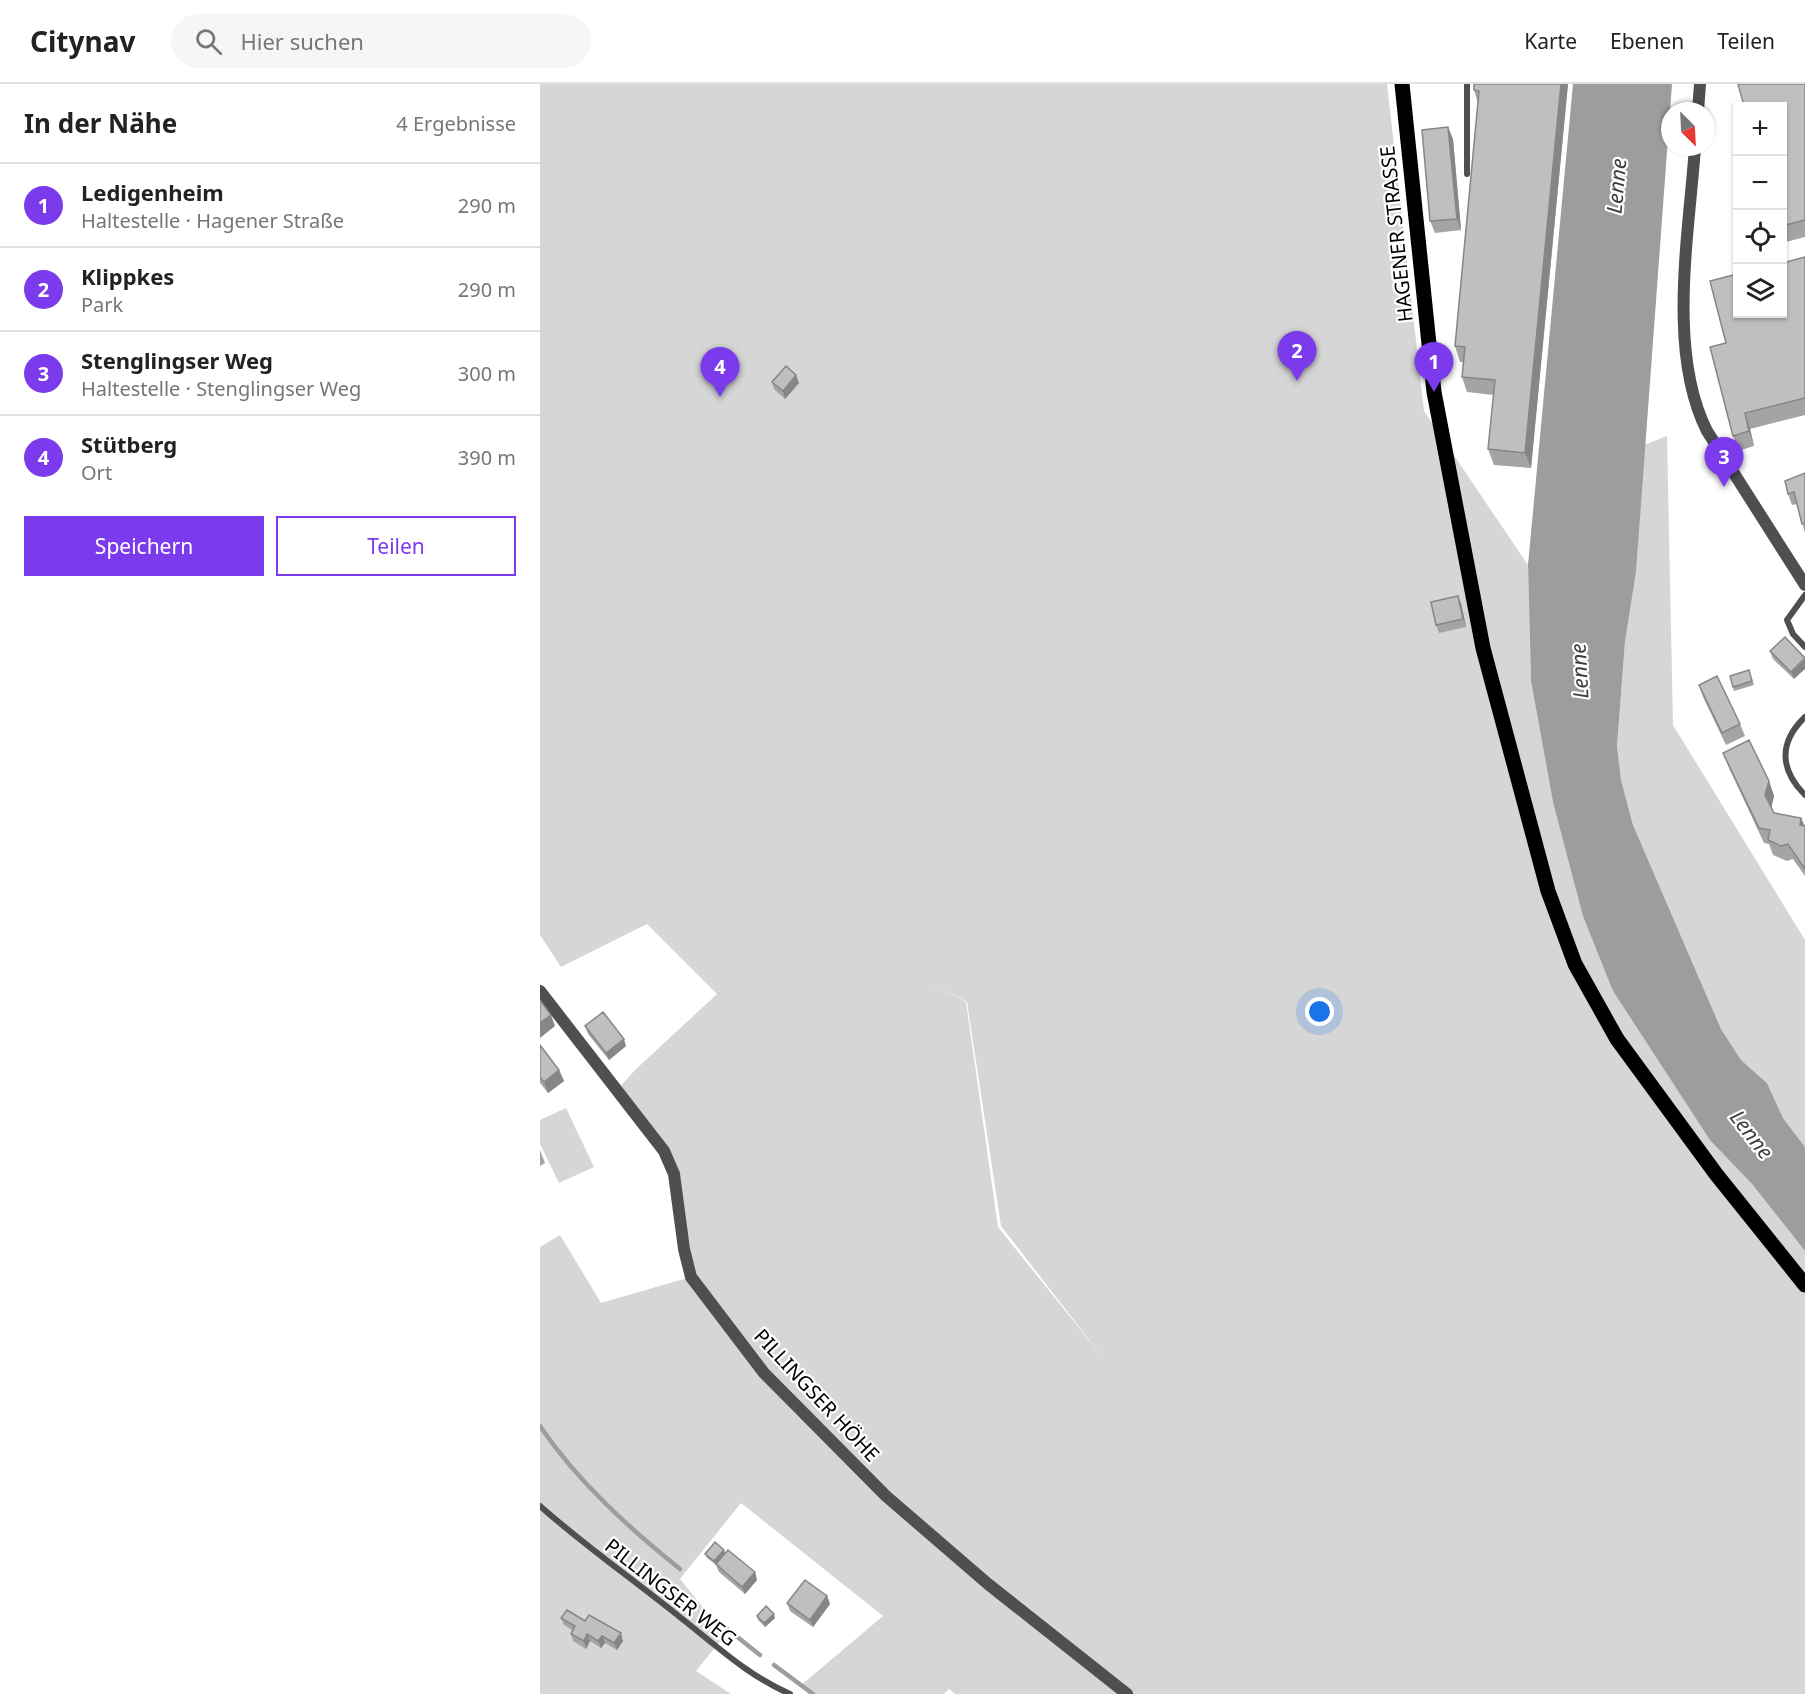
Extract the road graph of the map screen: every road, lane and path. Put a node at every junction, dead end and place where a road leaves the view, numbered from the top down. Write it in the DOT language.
graph roads {
  1 [pos="1402,84"];
  2 [pos="1467,84"];
  3 [pos="1700,84"];
  4 [pos="1699,102"];
  5 [pos="1694,156"];
  6 [pos="1467,174"];
  7 [pos="1805,585"];
  8 [pos="1805,596"];
  9 [pos="1805,647"];
  10 [pos="1805,717"];
  11 [pos="1805,795"];
  12 [pos="540,991"];
  13 [pos="1805,1285"];
  14 [pos="540,1506"];
  15 [pos="790,1694"];
  16 [pos="1127,1694"];
  1 -- 13 [label="main road, HAGENER STRASSE"];
  2 -- 6 [label="lane"];
  3 -- 4 [label="street"];
  5 -- 7 [label="street"];
  8 -- 9 [label="lane"];
  10 -- 11 [label="lane"];
  12 -- 16 [label="street, PILLINGSER HÖHE"];
  14 -- 15 [label="lane, PILLINGSER WEG"];
}
